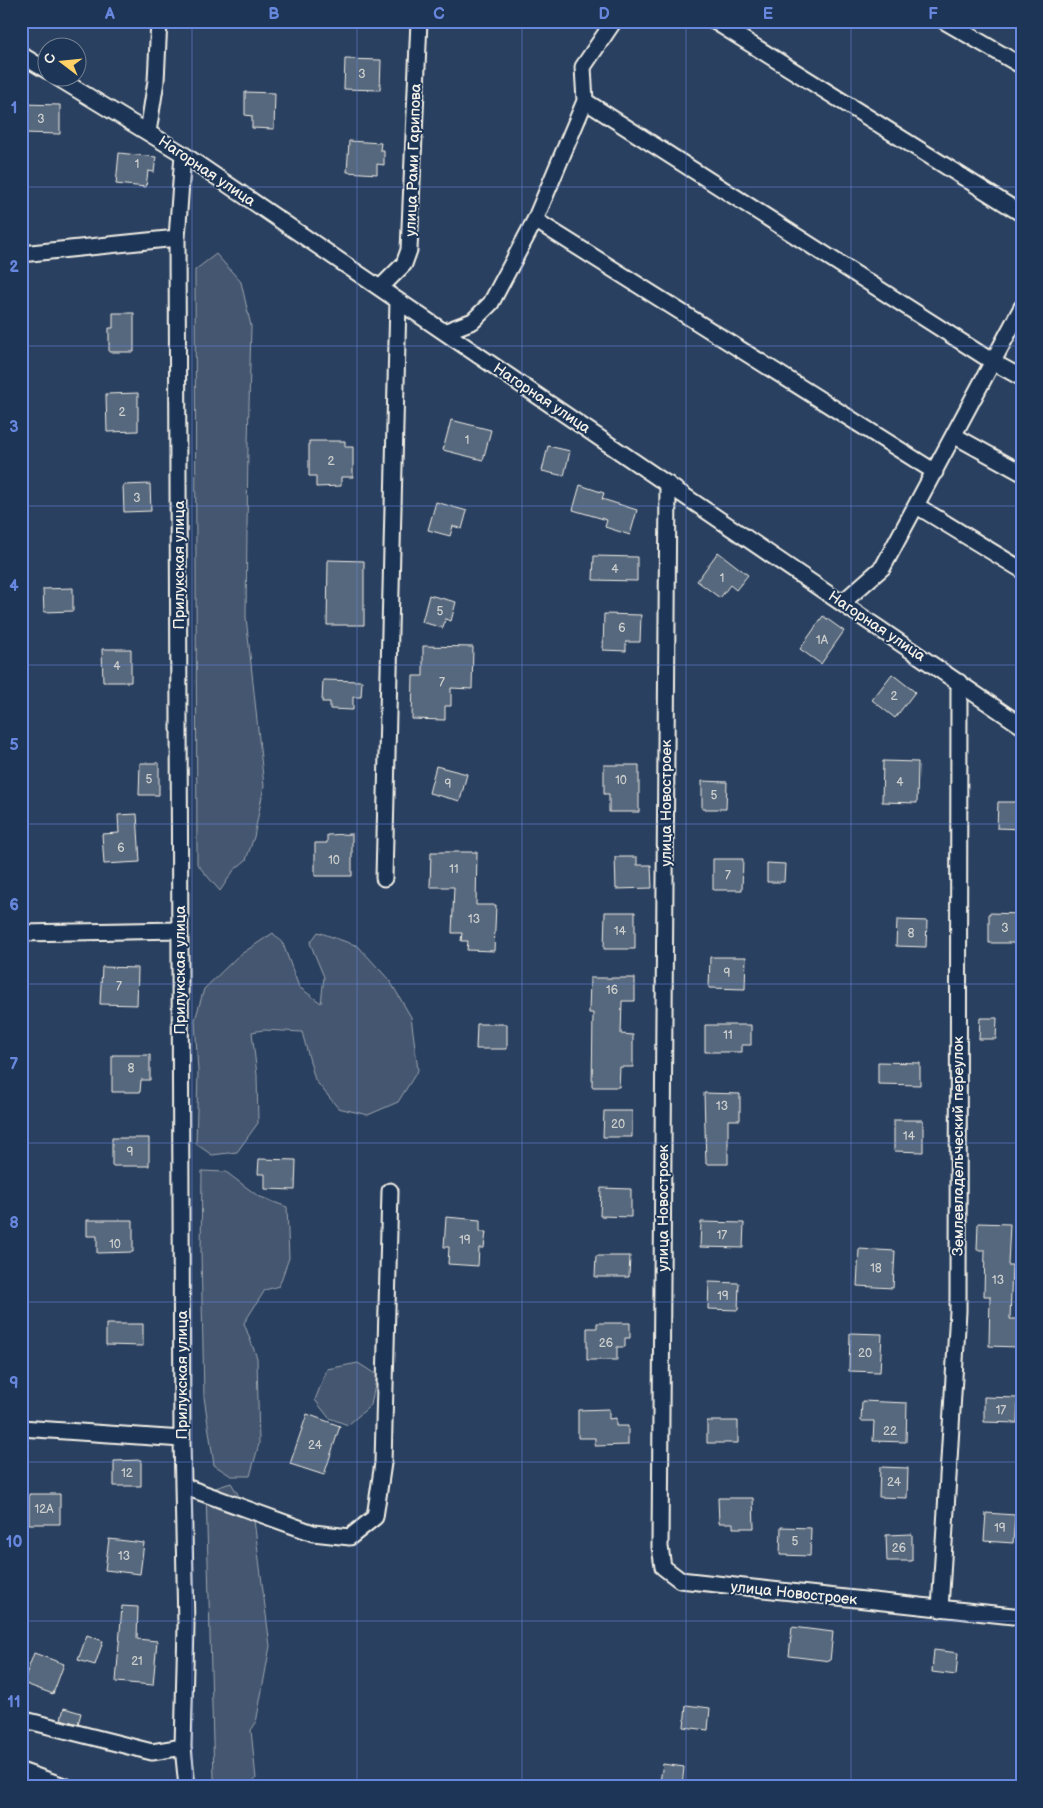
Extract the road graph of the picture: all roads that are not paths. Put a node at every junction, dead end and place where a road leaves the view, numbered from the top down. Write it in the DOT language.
graph roads {
  1 [pos="159,21"];
  2 [pos="418,21"];
  3 [pos="614,21"];
  4 [pos="714,21"];
  5 [pos="944,21"];
  6 [pos="21,56"];
  7 [pos="38,65"];
  8 [pos="1022,66"];
  9 [pos="75,88"];
  10 [pos="585,100"];
  11 [pos="148,132"];
  12 [pos="183,154"];
  13 [pos="1022,214"];
  14 [pos="535,220"];
  15 [pos="178,238"];
  16 [pos="21,254"];
  17 [pos="380,288"];
  18 [pos="398,301"];
  19 [pos="1022,308"];
  20 [pos="444,332"];
  21 [pos="993,362"];
  22 [pos="1022,378"];
  23 [pos="955,436"];
  24 [pos="935,472"];
  25 [pos="1022,473"];
  26 [pos="668,484"];
  27 [pos="916,506"];
  28 [pos="1022,570"];
  29 [pos="842,603"];
  30 [pos="958,682"];
  31 [pos="1022,726"];
  32 [pos="384,878"];
  33 [pos="180,930"];
  34 [pos="21,933"];
  35 [pos="390,1191"];
  36 [pos="21,1428"];
  37 [pos="182,1439"];
  38 [pos="183,1486"];
  39 [pos="940,1609"];
  40 [pos="1022,1617"];
  41 [pos="21,1719"];
  42 [pos="183,1747"];
  43 [pos="21,1771"];
  44 [pos="67,1787"];
  45 [pos="187,1787"];
  1 -- 11 [label="street"];
  2 -- 17 [label="street, улица Рами Гарипова"];
  3 -- 10 [label="street"];
  4 -- 13 [label="street"];
  5 -- 8 [label="street"];
  6 -- 7 [label="street"];
  9 -- 11 [label="street, Нагорная улица"];
  10 -- 14 [label="street"];
  10 -- 21 [label="street"];
  11 -- 12 [label="street, Нагорная улица"];
  12 -- 15 [label="street, Прилукская улица"];
  12 -- 17 [label="street, Нагорная улица"];
  14 -- 20 [label="street"];
  14 -- 24 [label="street"];
  15 -- 16 [label="street"];
  15 -- 33 [label="street, Прилукская улица"];
  17 -- 18 [label="street, Нагорная улица"];
  18 -- 20 [label="street, Нагорная улица"];
  18 -- 32 [label="street"];
  19 -- 21 [label="street"];
  20 -- 26 [label="street, Нагорная улица"];
  21 -- 22 [label="street"];
  21 -- 23 [label="street"];
  23 -- 24 [label="street"];
  23 -- 25 [label="street"];
  24 -- 27 [label="street"];
  26 -- 29 [label="street, Нагорная улица"];
  26 -- 39 [label="street, улица Новостроек"];
  27 -- 28 [label="street"];
  27 -- 29 [label="street"];
  29 -- 30 [label="street, Нагорная улица"];
  30 -- 31 [label="street, Нагорная улица"];
  30 -- 39 [label="street, Землевладельческий переулок"];
  33 -- 34 [label="street"];
  33 -- 37 [label="street, Прилукская улица"];
  35 -- 38 [label="street"];
  36 -- 37 [label="street"];
  37 -- 38 [label="street, Прилукская улица"];
  38 -- 42 [label="street, Прилукская улица"];
  39 -- 40 [label="street, улица Новостроек"];
  41 -- 42 [label="street"];
  42 -- 45 [label="street, Прилукская улица"];
  43 -- 44 [label="street"];
}
